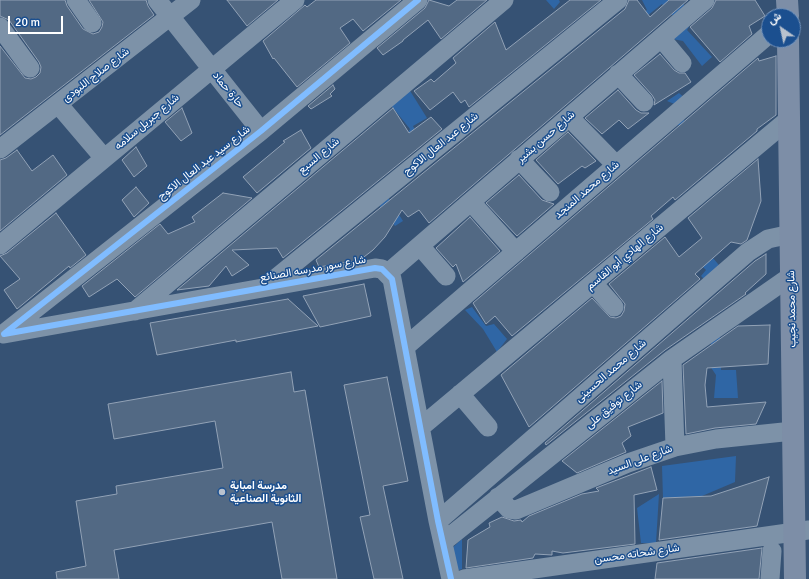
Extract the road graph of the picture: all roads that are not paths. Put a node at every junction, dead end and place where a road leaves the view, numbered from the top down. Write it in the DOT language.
graph roads {
  1 [pos="76,0"];
  2 [pos="157,0"];
  3 [pos="191,0"];
  4 [pos="295,0"];
  5 [pos="418,0"];
  6 [pos="504,0"];
  7 [pos="618,0"];
  8 [pos="705,0"];
  9 [pos="170,18"];
  10 [pos="92,23"];
  11 [pos="0,27"];
  12 [pos="661,38"];
  13 [pos="761,41"];
  14 [pos="788,48"];
  15 [pos="682,63"];
  16 [pos="30,68"];
  17 [pos="211,69"];
  18 [pos="618,74"];
  19 [pos="644,102"];
  20 [pos="58,104"];
  21 [pos="569,117"];
  22 [pos="789,119"];
  23 [pos="261,131"];
  24 [pos="0,149"];
  25 [pos="104,158"];
  26 [pos="519,159"];
  27 [pos="616,165"];
  28 [pos="550,192"];
  29 [pos="471,202"];
  30 [pos="791,234"];
  31 [pos="0,245"];
  32 [pos="420,246"];
  33 [pos="516,252"];
  34 [pos="388,274"];
  35 [pos="446,276"];
  36 [pos="791,276"];
  37 [pos="593,283"];
  38 [pos="264,288"];
  39 [pos="614,307"];
  40 [pos="134,312"];
  41 [pos="2,335"];
  42 [pos="406,347"];
  43 [pos="672,359"];
  44 [pos="460,394"];
  45 [pos="421,427"];
  46 [pos="488,427"];
  47 [pos="793,430"];
  48 [pos="674,447"];
  49 [pos="498,497"];
  50 [pos="438,521"];
  51 [pos="802,531"];
  52 [pos="443,542"];
  53 [pos="772,551"];
  54 [pos="574,571"];
  55 [pos="520,575"];
  56 [pos="770,577"];
  57 [pos="795,578"];
  58 [pos="451,579"];
  59 [pos="464,579"];
  1 -- 10 [label="street"];
  2 -- 9 [label="street, حارة حماد"];
  3 -- 9 [label="street, شارع صلاح اللبودى"];
  4 -- 17 [label="street, شارع جبريل سلامه"];
  5 -- 23 [label="street, شارع سيد عبد العال الاكوح"];
  6 -- 40 [label="street, شارع السبع"];
  7 -- 38 [label="street, شارع عبد العال الاكوح"];
  8 -- 12 [label="street, شارع حسن بشير"];
  9 -- 17 [label="street, حارة حماد"];
  9 -- 20 [label="street, شارع صلاح اللبودى"];
  11 -- 16 [label="street"];
  12 -- 15 [label="street"];
  12 -- 18 [label="street, شارع حسن بشير"];
  13 -- 27 [label="street, شارع محمد المنجد"];
  14 -- 22 [label="main road, شارع محمد نجيب"];
  17 -- 23 [label="street, حارة حماد"];
  17 -- 25 [label="street, شارع جبريل سلامه"];
  18 -- 19 [label="street"];
  18 -- 21 [label="street, شارع حسن بشير"];
  20 -- 24 [label="street, شارع صلاح اللبودى"];
  20 -- 25 [label="street"];
  21 -- 26 [label="street, شارع حسن بشير"];
  21 -- 27 [label="street"];
  22 -- 30 [label="main road, شارع محمد نجيب"];
  22 -- 37 [label="street, شارع الهادي أبو القاسم"];
  23 -- 41 [label="street, شارع سيد عبد العال الاكوح"];
  25 -- 31 [label="street, شارع جبريل سلامه"];
  26 -- 28 [label="street"];
  26 -- 29 [label="street, شارع حسن بشير"];
  27 -- 33 [label="street, شارع محمد المنجد"];
  29 -- 32 [label="street, شارع حسن بشير"];
  29 -- 33 [label="street"];
  30 -- 36 [label="main road, شارع محمد نجيب"];
  30 -- 50 [label="street, شارع محمد الحسينى"];
  32 -- 34 [label="street, شارع حسن بشير"];
  32 -- 35 [label="street"];
  33 -- 42 [label="street, شارع محمد المنجد"];
  34 -- 38 [label="street, شارع سور مدرسه الصنائع"];
  34 -- 42 [label="street"];
  36 -- 43 [label="street, شارع توفيق على"];
  36 -- 47 [label="main road, شارع محمد نجيب"];
  37 -- 39 [label="street"];
  37 -- 44 [label="street, شارع الهادي أبو القاسم"];
  38 -- 40 [label="street, شارع سور مدرسه الصنائع"];
  40 -- 41 [label="street, شارع سور مدرسه الصنائع"];
  42 -- 45 [label="street"];
  43 -- 48 [label="street"];
  43 -- 49 [label="street, شارع توفيق على"];
  44 -- 45 [label="street, شارع الهادي أبو القاسم"];
  44 -- 46 [label="street"];
  45 -- 50 [label="street"];
  47 -- 48 [label="street, شارع على السيد"];
  47 -- 51 [label="main road, شارع محمد نجيب"];
  48 -- 49 [label="street, شارع على السيد"];
  49 -- 52 [label="street, شارع توفيق على"];
  50 -- 52 [label="street"];
  51 -- 54 [label="street, شارع شحاته محسن"];
  51 -- 57 [label="main road, شارع محمد نجيب"];
  52 -- 58 [label="street"];
  53 -- 56 [label="street"];
  54 -- 55 [label="street, شارع شحاته محسن"];
  55 -- 59 [label="street, شارع شحاته محسن"];
  56 -- 57 [label="street"];
}
